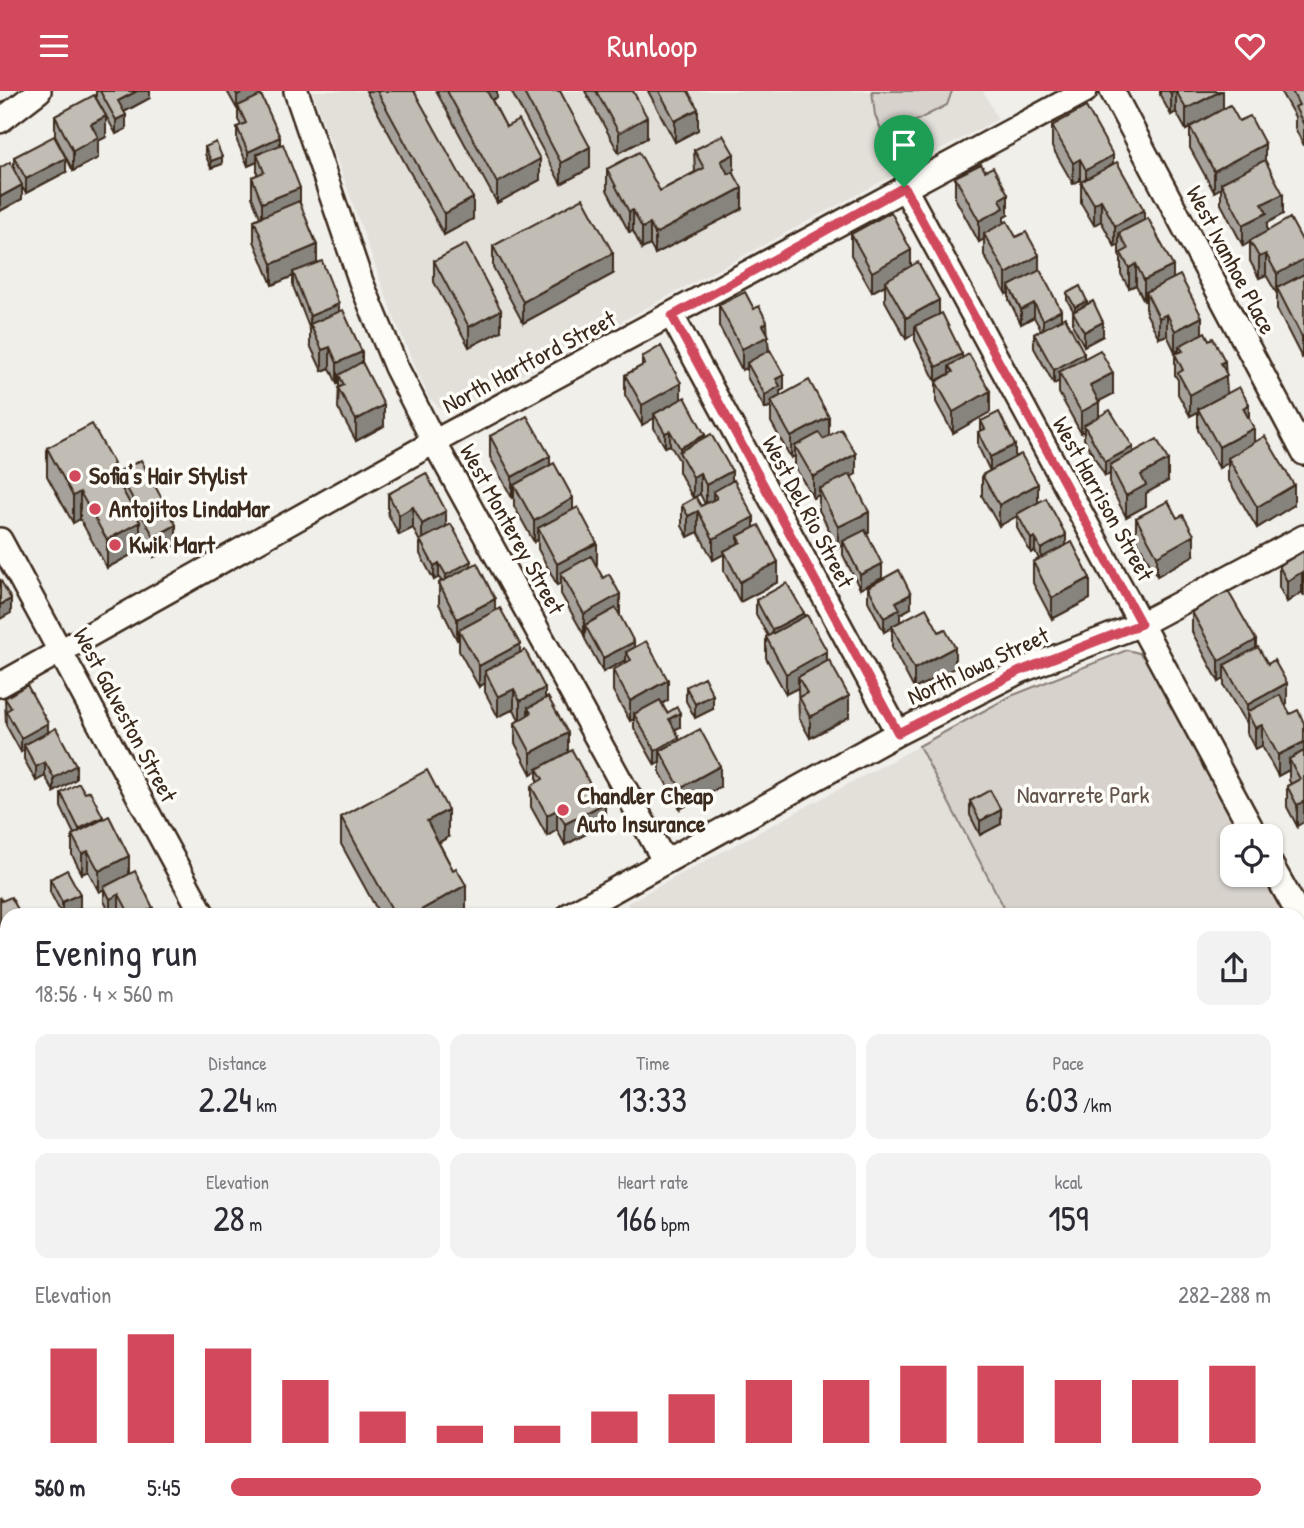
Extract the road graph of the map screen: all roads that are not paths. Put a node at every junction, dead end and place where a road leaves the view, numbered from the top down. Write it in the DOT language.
graph roads {
  1 [pos="296,91"];
  2 [pos="1085,91"];
  3 [pos="1112,91"];
  4 [pos="36,92"];
  5 [pos="0,121"];
  6 [pos="904,187"];
  7 [pos="672,316"];
  8 [pos="434,442"];
  9 [pos="1304,453"];
  10 [pos="1304,537"];
  11 [pos="0,540"];
  12 [pos="1141,624"];
  13 [pos="60,651"];
  14 [pos="0,685"];
  15 [pos="898,733"];
  16 [pos="1249,824"];
  17 [pos="665,862"];
  18 [pos="1283,886"];
  19 [pos="198,908"];
  20 [pos="582,908"];
  21 [pos="1295,908"];
  1 -- 8 [label="street, West Monterey Street"];
  2 -- 6 [label="street, North Hartford Street"];
  3 -- 9 [label="street, West Ivanhoe Place"];
  4 -- 5 [label="street"];
  6 -- 7 [label="street, North Hartford Street"];
  6 -- 12 [label="street, West Harrison Street"];
  7 -- 8 [label="street, North Hartford Street"];
  7 -- 15 [label="street, West Del Rio Street"];
  8 -- 13 [label="street, North Hartford Street"];
  8 -- 17 [label="street, West Monterey Street"];
  10 -- 12 [label="street, North Iowa Street"];
  11 -- 13 [label="street, West Galveston Street"];
  12 -- 15 [label="street, North Iowa Street"];
  12 -- 16 [label="street, West Harrison Street"];
  13 -- 14 [label="street, North Hartford Street"];
  13 -- 19 [label="street, West Galveston Street"];
  15 -- 17 [label="street, North Iowa Street"];
  17 -- 20 [label="street, North Iowa Street"];
  18 -- 21 [label="street"];
}
